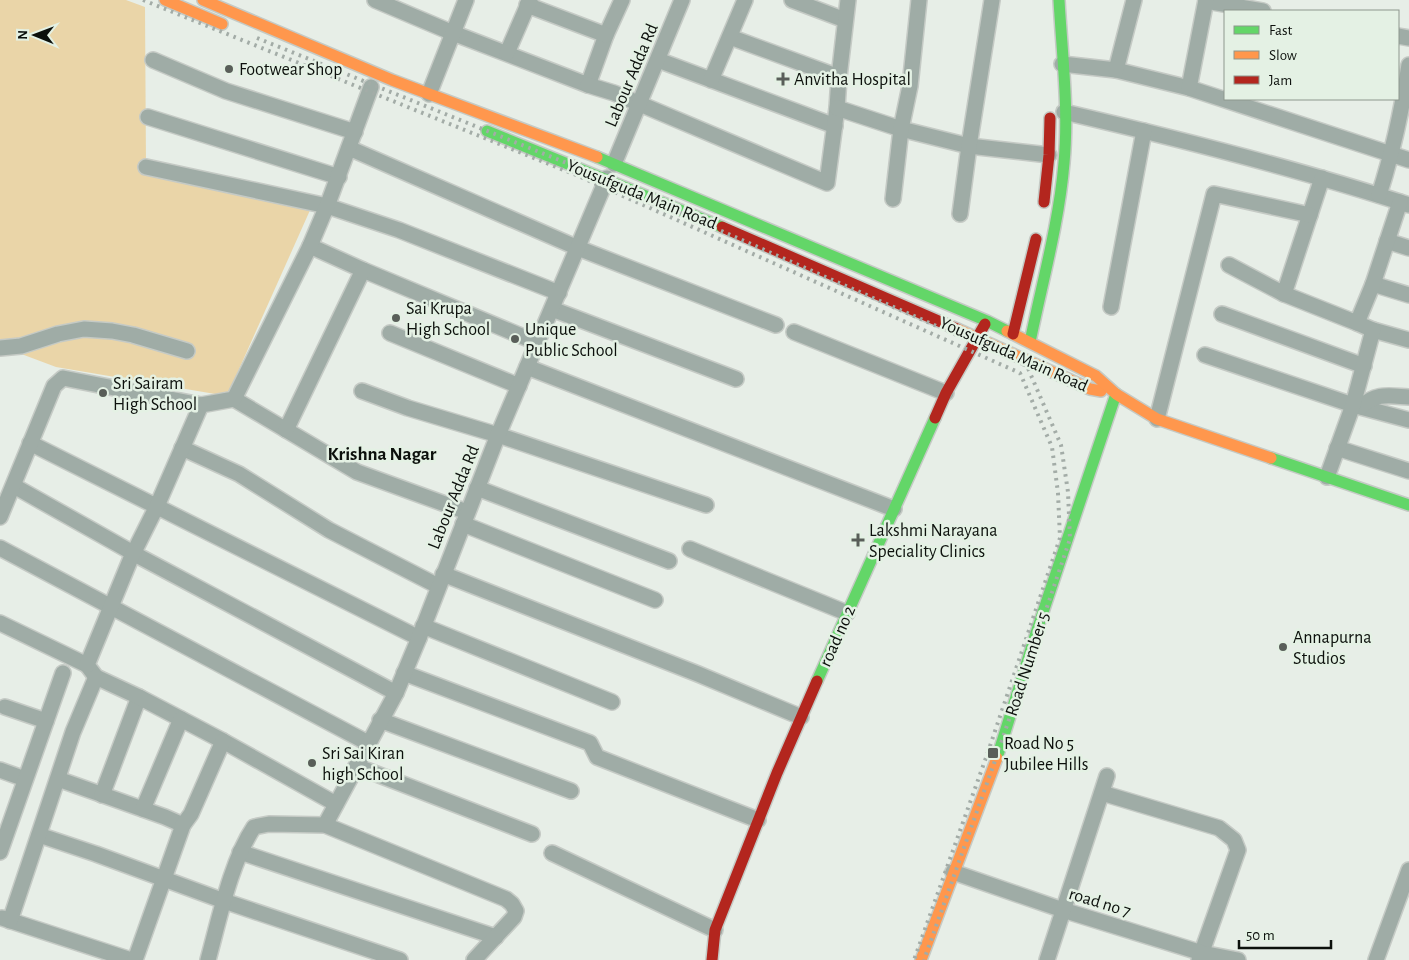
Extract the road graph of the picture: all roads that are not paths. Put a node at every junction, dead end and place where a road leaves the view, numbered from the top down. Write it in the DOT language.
graph roads {
  1 [pos="165,0"];
  2 [pos="203,0"];
  3 [pos="376,0"];
  4 [pos="466,0"];
  5 [pos="622,0"];
  6 [pos="682,0"];
  7 [pos="745,0"];
  8 [pos="792,0"];
  9 [pos="848,0"];
  10 [pos="919,0"];
  11 [pos="992,0"];
  12 [pos="1059,0"];
  13 [pos="1134,0"];
  14 [pos="1206,0"];
  15 [pos="529,3"];
  16 [pos="185,4"];
  17 [pos="402,5"];
  18 [pos="1258,10"];
  19 [pos="845,20"];
  20 [pos="236,30"];
  21 [pos="453,33"];
  22 [pos="606,35"];
  23 [pos="730,37"];
  24 [pos="507,53"];
  25 [pos="153,60"];
  26 [pos="658,60"];
  27 [pos="1055,64"];
  28 [pos="1409,65"];
  29 [pos="1116,70"];
  30 [pos="839,77"];
  31 [pos="711,80"];
  32 [pos="588,85"];
  33 [pos="371,87"];
  34 [pos="1188,88"];
  35 [pos="429,94"];
  36 [pos="1224,100"];
  37 [pos="1225,100"];
  38 [pos="638,104"];
  39 [pos="837,108"];
  40 [pos="1057,110"];
  41 [pos="1405,113"];
  42 [pos="148,117"];
  43 [pos="835,126"];
  44 [pos="479,128"];
  45 [pos="901,129"];
  46 [pos="1144,131"];
  47 [pos="355,132"];
  48 [pos="968,146"];
  49 [pos="349,148"];
  50 [pos="1049,155"];
  51 [pos="1392,155"];
  52 [pos="1409,160"];
  53 [pos="614,164"];
  54 [pos="146,167"];
  55 [pos="338,177"];
  56 [pos="607,178"];
  57 [pos="1322,178"];
  58 [pos="1379,195"];
  59 [pos="893,199"];
  60 [pos="1405,204"];
  61 [pos="327,206"];
  62 [pos="960,214"];
  63 [pos="1310,215"];
  64 [pos="1387,241"];
  65 [pos="310,246"];
  66 [pos="578,248"];
  67 [pos="1409,248"];
  68 [pos="1229,265"];
  69 [pos="363,270"];
  70 [pos="1372,284"];
  71 [pos="559,293"];
  72 [pos="1284,294"];
  73 [pos="1409,295"];
  74 [pos="1111,307"];
  75 [pos="552,309"];
  76 [pos="1222,314"];
  77 [pos="987,321"];
  78 [pos="1357,323"];
  79 [pos="776,325"];
  80 [pos="1373,330"];
  81 [pos="794,332"];
  82 [pos="390,333"];
  83 [pos="1013,334"];
  84 [pos="979,337"];
  85 [pos="1409,340"];
  86 [pos="1030,342"];
  87 [pos="538,343"];
  88 [pos="0,348"];
  89 [pos="188,351"];
  90 [pos="1205,355"];
  91 [pos="1364,366"];
  92 [pos="528,367"];
  93 [pos="736,380"];
  94 [pos="519,386"];
  95 [pos="362,391"];
  96 [pos="946,393"];
  97 [pos="1116,394"];
  98 [pos="1409,397"];
  99 [pos="234,400"];
  100 [pos="201,405"];
  101 [pos="1357,406"];
  102 [pos="1157,419"];
  103 [pos="1409,420"];
  104 [pos="286,430"];
  105 [pos="498,435"];
  106 [pos="30,443"];
  107 [pos="182,448"];
  108 [pos="1337,448"];
  109 [pos="1409,471"];
  110 [pos="1327,477"];
  111 [pos="14,486"];
  112 [pos="476,488"];
  113 [pos="706,505"];
  114 [pos="1409,505"];
  115 [pos="157,506"];
  116 [pos="894,510"];
  117 [pos="0,517"];
  118 [pos="465,518"];
  119 [pos="0,548"];
  120 [pos="690,549"];
  121 [pos="134,552"];
  122 [pos="669,561"];
  123 [pos="441,580"];
  124 [pos="655,600"];
  125 [pos="110,607"];
  126 [pos="847,614"];
  127 [pos="0,623"];
  128 [pos="421,632"];
  129 [pos="91,671"];
  130 [pos="63,672"];
  131 [pos="404,673"];
  132 [pos="396,692"];
  133 [pos="139,697"];
  134 [pos="612,702"];
  135 [pos="5,707"];
  136 [pos="801,717"];
  137 [pos="181,719"];
  138 [pos="380,720"];
  139 [pos="46,721"];
  140 [pos="223,741"];
  141 [pos="368,743"];
  142 [pos="356,766"];
  143 [pos="0,770"];
  144 [pos="1107,776"];
  145 [pos="26,779"];
  146 [pos="58,779"];
  147 [pos="571,791"];
  148 [pos="1102,793"];
  149 [pos="102,794"];
  150 [pos="336,804"];
  151 [pos="143,809"];
  152 [pos="758,820"];
  153 [pos="183,825"];
  154 [pos="325,825"];
  155 [pos="3,832"];
  156 [pos="532,834"];
  157 [pos="39,835"];
  158 [pos="0,852"];
  159 [pos="240,852"];
  160 [pos="552,853"];
  161 [pos="1409,870"];
  162 [pos="953,872"];
  163 [pos="163,878"];
  164 [pos="224,901"];
  165 [pos="1062,910"];
  166 [pos="3,921"];
  167 [pos="714,930"];
  168 [pos="496,937"];
  169 [pos="88,953"];
  170 [pos="360,954"];
  171 [pos="1200,956"];
  172 [pos="133,960"];
  173 [pos="208,960"];
  174 [pos="400,960"];
  175 [pos="474,960"];
  176 [pos="712,960"];
  177 [pos="922,960"];
  178 [pos="1047,960"];
  179 [pos="1238,960"];
  180 [pos="1376,960"];
  1 -- 16 [label="main road"];
  2 -- 35 [label="main road, Yousufguda Main Road"];
  3 -- 17 [label="street"];
  4 -- 21 [label="street"];
  5 -- 22 [label="street"];
  6 -- 26 [label="street, Labour Adda Rd"];
  7 -- 23 [label="street"];
  8 -- 19 [label="street"];
  9 -- 19 [label="street"];
  10 -- 45 [label="street"];
  11 -- 48 [label="street"];
  12 -- 27 [label="main road"];
  13 -- 29 [label="street"];
  14 -- 18 [label="street"];
  14 -- 34 [label="street"];
  15 -- 22 [label="street"];
  15 -- 24 [label="street"];
  16 -- 20 [label="main road"];
  17 -- 21 [label="street"];
  19 -- 30 [label="street"];
  21 -- 24 [label="street"];
  21 -- 35 [label="street"];
  22 -- 32 [label="street"];
  23 -- 30 [label="street"];
  23 -- 31 [label="street"];
  24 -- 32 [label="street"];
  25 -- 47 [label="street"];
  26 -- 31 [label="street"];
  26 -- 38 [label="street, Labour Adda Rd"];
  27 -- 29 [label="street"];
  27 -- 40 [label="main road"];
  28 -- 41 [label="street"];
  29 -- 34 [label="street"];
  30 -- 39 [label="street"];
  31 -- 43 [label="street"];
  32 -- 38 [label="street"];
  33 -- 47 [label="street"];
  34 -- 36 [label="street"];
  35 -- 53 [label="main road, Yousufguda Main Road"];
  37 -- 51 [label="street"];
  38 -- 43 [label="street"];
  38 -- 53 [label="street, Labour Adda Rd"];
  39 -- 43 [label="street"];
  39 -- 45 [label="street"];
  40 -- 46 [label="street"];
  40 -- 50 [label="main road"];
  40 -- 86 [label="main road"];
  41 -- 51 [label="street"];
  42 -- 55 [label="street"];
  44 -- 56 [label="main road, Yousufguda Main Road"];
  45 -- 48 [label="street"];
  45 -- 59 [label="street"];
  46 -- 57 [label="street"];
  46 -- 74 [label="street"];
  47 -- 49 [label="street"];
  48 -- 50 [label="street"];
  48 -- 62 [label="street"];
  49 -- 55 [label="street"];
  49 -- 66 [label="street"];
  50 -- 83 [label="main road"];
  51 -- 52 [label="street"];
  51 -- 58 [label="street"];
  53 -- 77 [label="main road, Yousufguda Main Road"];
  54 -- 61 [label="street"];
  55 -- 61 [label="street"];
  56 -- 66 [label="street, Labour Adda Rd"];
  56 -- 84 [label="main road, Yousufguda Main Road"];
  57 -- 58 [label="street"];
  57 -- 63 [label="street"];
  58 -- 60 [label="street"];
  60 -- 64 [label="street"];
  61 -- 65 [label="street"];
  61 -- 71 [label="street"];
  63 -- 72 [label="street"];
  63 -- 102 [label="street"];
  64 -- 67 [label="street"];
  64 -- 70 [label="street"];
  65 -- 69 [label="street"];
  65 -- 99 [label="street"];
  66 -- 71 [label="street, Labour Adda Rd"];
  66 -- 79 [label="street"];
  68 -- 72 [label="street"];
  69 -- 87 [label="street"];
  69 -- 104 [label="street"];
  70 -- 73 [label="street"];
  70 -- 78 [label="street"];
  71 -- 75 [label="street, Labour Adda Rd"];
  72 -- 78 [label="street"];
  75 -- 87 [label="street, Labour Adda Rd"];
  75 -- 93 [label="street"];
  76 -- 91 [label="street"];
  77 -- 83 [label="main road, Yousufguda Main Road"];
  77 -- 84 [label="main road, road no 2"];
  78 -- 80 [label="street"];
  80 -- 85 [label="street"];
  80 -- 91 [label="street"];
  81 -- 96 [label="street"];
  82 -- 94 [label="street"];
  83 -- 86 [label="main road, Yousufguda Main Road"];
  84 -- 96 [label="main road, road no 2"];
  84 -- 97 [label="main road, Yousufguda Main Road"];
  86 -- 97 [label="main road, Yousufguda Main Road"];
  87 -- 92 [label="street, Labour Adda Rd"];
  88 -- 89 [label="street"];
  90 -- 101 [label="street"];
  91 -- 101 [label="street"];
  92 -- 94 [label="street, Labour Adda Rd"];
  92 -- 116 [label="street"];
  94 -- 105 [label="street, Labour Adda Rd"];
  95 -- 105 [label="street"];
  96 -- 116 [label="main road, road no 2"];
  97 -- 102 [label="main road"];
  97 -- 162 [label="main road, Road Number 5"];
  98 -- 101 [label="street"];
  99 -- 100 [label="street"];
  99 -- 104 [label="street"];
  100 -- 106 [label="street"];
  100 -- 107 [label="street"];
  101 -- 103 [label="street"];
  101 -- 108 [label="street"];
  102 -- 110 [label="main road"];
  104 -- 118 [label="street"];
  105 -- 112 [label="street, Labour Adda Rd"];
  105 -- 113 [label="street"];
  106 -- 111 [label="street"];
  106 -- 115 [label="street"];
  107 -- 115 [label="street"];
  107 -- 123 [label="street"];
  108 -- 109 [label="street"];
  108 -- 110 [label="street"];
  110 -- 114 [label="main road"];
  111 -- 117 [label="street"];
  111 -- 121 [label="street"];
  112 -- 118 [label="street, Labour Adda Rd"];
  112 -- 122 [label="street"];
  115 -- 121 [label="street"];
  115 -- 128 [label="street"];
  116 -- 126 [label="main road, road no 2"];
  118 -- 123 [label="street, Labour Adda Rd"];
  118 -- 124 [label="street"];
  119 -- 125 [label="street"];
  120 -- 126 [label="street"];
  121 -- 125 [label="street"];
  121 -- 132 [label="street"];
  123 -- 128 [label="street, Labour Adda Rd"];
  123 -- 136 [label="street"];
  125 -- 129 [label="street"];
  125 -- 141 [label="street"];
  126 -- 136 [label="main road, road no 2"];
  127 -- 129 [label="street"];
  128 -- 131 [label="street, Labour Adda Rd"];
  128 -- 134 [label="street"];
  129 -- 133 [label="street"];
  129 -- 146 [label="street"];
  130 -- 139 [label="street"];
  131 -- 132 [label="street, Labour Adda Rd"];
  131 -- 152 [label="street"];
  132 -- 138 [label="street, Labour Adda Rd"];
  133 -- 137 [label="street"];
  133 -- 149 [label="street"];
  135 -- 139 [label="street"];
  136 -- 152 [label="main road, road no 2"];
  137 -- 140 [label="street"];
  137 -- 151 [label="street"];
  138 -- 141 [label="street, Labour Adda Rd"];
  138 -- 147 [label="street"];
  139 -- 145 [label="street"];
  140 -- 150 [label="street"];
  140 -- 153 [label="street"];
  141 -- 142 [label="street, Labour Adda Rd"];
  142 -- 150 [label="street, Labour Adda Rd"];
  142 -- 156 [label="street"];
  143 -- 145 [label="street"];
  144 -- 148 [label="street"];
  145 -- 155 [label="street"];
  146 -- 149 [label="street"];
  146 -- 157 [label="street"];
  148 -- 165 [label="street"];
  148 -- 171 [label="street"];
  149 -- 151 [label="street"];
  150 -- 154 [label="street, Labour Adda Rd"];
  151 -- 153 [label="street"];
  152 -- 167 [label="main road, road no 2"];
  153 -- 163 [label="street"];
  154 -- 159 [label="street"];
  154 -- 168 [label="street"];
  155 -- 158 [label="street"];
  157 -- 163 [label="street"];
  157 -- 166 [label="street"];
  159 -- 164 [label="street"];
  159 -- 168 [label="street"];
  160 -- 167 [label="street"];
  161 -- 180 [label="street"];
  162 -- 165 [label="street, road no 7"];
  162 -- 177 [label="main road, Road Number 5"];
  163 -- 164 [label="street"];
  163 -- 172 [label="street"];
  164 -- 170 [label="street"];
  164 -- 173 [label="street"];
  165 -- 171 [label="street, road no 7"];
  165 -- 178 [label="street"];
  166 -- 169 [label="street"];
  167 -- 176 [label="main road, road no 2"];
  168 -- 175 [label="street"];
  169 -- 172 [label="street"];
  170 -- 174 [label="street"];
  171 -- 179 [label="street, road no 7"];
}
